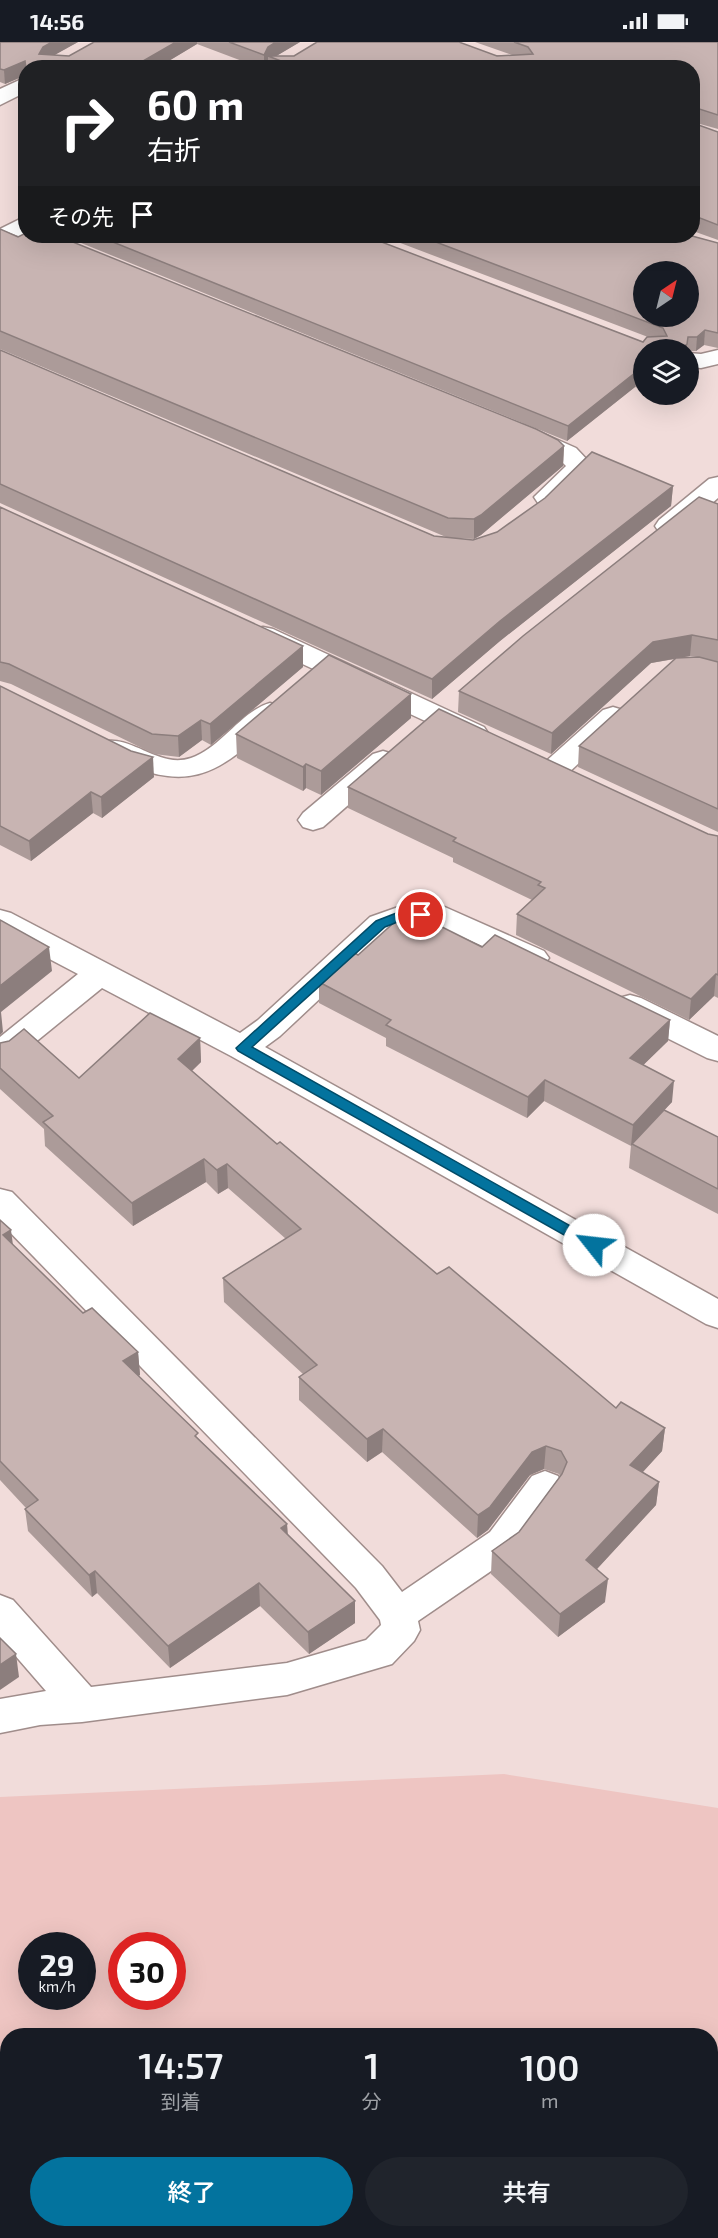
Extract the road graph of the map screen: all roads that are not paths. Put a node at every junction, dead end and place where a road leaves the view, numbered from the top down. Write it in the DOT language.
graph roads {
  1 [pos="18,88"];
  2 [pos="0,98"];
  3 [pos="718,357"];
  4 [pos="699,361"];
  5 [pos="501,424"];
  6 [pos="718,485"];
  7 [pos="525,515"];
  8 [pos="648,542"];
  9 [pos="239,624"];
  10 [pos="326,664"];
  11 [pos="629,701"];
  12 [pos="427,722"];
  13 [pos="92,738"];
  14 [pos="500,745"];
  15 [pos="553,770"];
  16 [pos="314,820"];
  17 [pos="0,920"];
  18 [pos="559,971"];
  19 [pos="100,973"];
  20 [pos="601,992"];
  21 [pos="242,1048"];
  22 [pos="718,1050"];
  23 [pos="0,1054"];
  24 [pos="0,1202"];
  25 [pos="718,1315"];
  26 [pos="545,1486"];
  27 [pos="0,1611"];
  28 [pos="398,1615"];
  29 [pos="82,1705"];
  30 [pos="0,1716"];
  1 -- 2 [label="street"];
  3 -- 4 [label="street"];
  5 -- 7 [label="street"];
  6 -- 8 [label="street"];
  9 -- 10 [label="street"];
  10 -- 12 [label="street"];
  10 -- 13 [label="street"];
  11 -- 15 [label="street"];
  12 -- 14 [label="street"];
  12 -- 16 [label="street"];
  17 -- 19 [label="street"];
  18 -- 21 [label="street"];
  19 -- 21 [label="street"];
  19 -- 23 [label="street"];
  20 -- 22 [label="street"];
  21 -- 25 [label="street"];
  24 -- 28 [label="street"];
  26 -- 28 [label="street"];
  27 -- 29 [label="street"];
  28 -- 29 [label="street"];
  29 -- 30 [label="street"];
}
